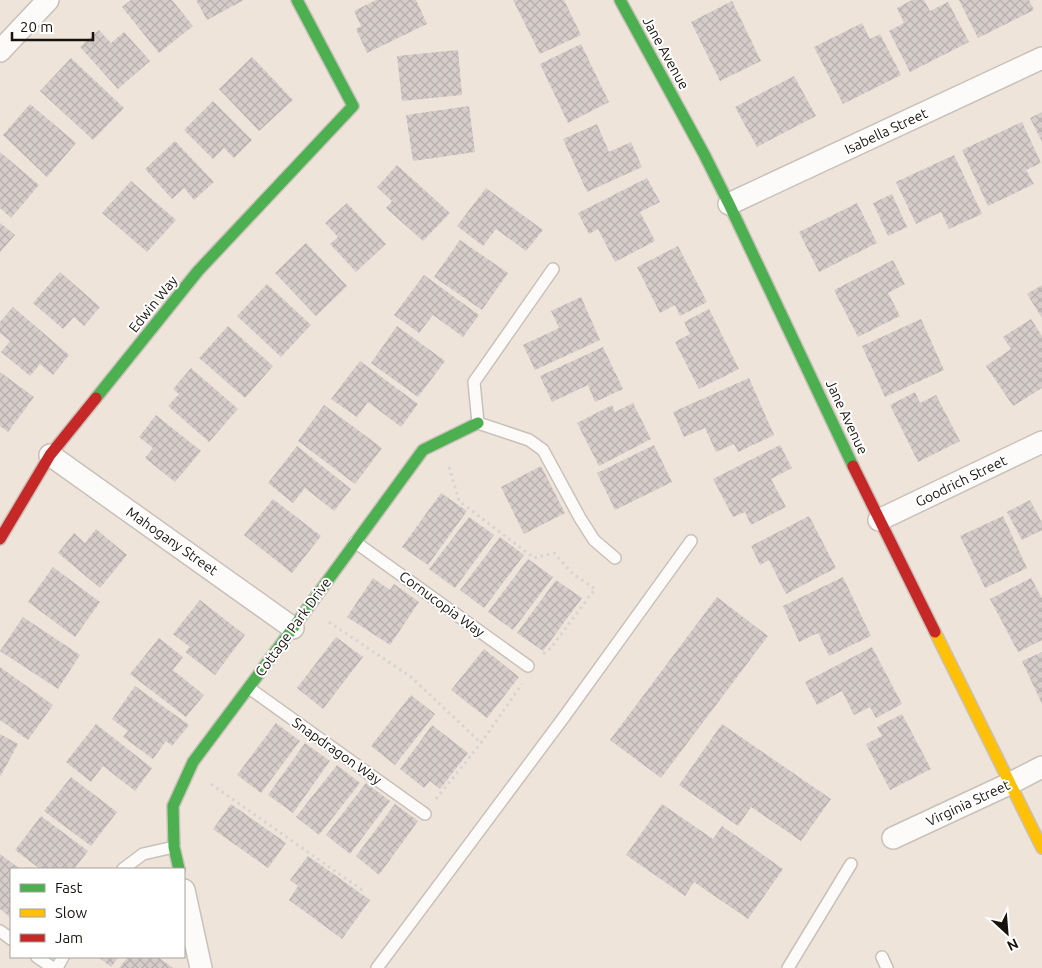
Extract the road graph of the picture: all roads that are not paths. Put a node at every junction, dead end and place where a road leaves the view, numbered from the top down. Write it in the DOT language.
graph roads {
  1 [pos="48,0"];
  2 [pos="297,0"];
  3 [pos="620,0"];
  4 [pos="0,51"];
  5 [pos="1042,58"];
  6 [pos="729,204"];
  7 [pos="553,269"];
  8 [pos="478,423"];
  9 [pos="1042,442"];
  10 [pos="50,455"];
  11 [pos="879,520"];
  12 [pos="0,539"];
  13 [pos="691,541"];
  14 [pos="356,542"];
  15 [pos="615,558"];
  16 [pos="293,628"];
  17 [pos="528,666"];
  18 [pos="249,688"];
  19 [pos="1042,767"];
  20 [pos="1009,784"];
  21 [pos="425,814"];
  22 [pos="893,838"];
  23 [pos="174,847"];
  24 [pos="1042,848"];
  25 [pos="850,864"];
  26 [pos="124,868"];
  27 [pos="179,868"];
  28 [pos="185,895"];
  29 [pos="882,957"];
  30 [pos="39,958"];
  31 [pos="55,968"];
  32 [pos="201,968"];
  33 [pos="377,968"];
  34 [pos="788,968"];
  35 [pos="887,968"];
  1 -- 4 [label="street"];
  2 -- 10 [label="street, Edwin Way"];
  3 -- 6 [label="street, Jane Avenue"];
  5 -- 6 [label="street, Isabella Street"];
  6 -- 11 [label="street, Jane Avenue"];
  7 -- 8 [label="lane"];
  8 -- 14 [label="street, Cottage Park Drive"];
  8 -- 15 [label="lane"];
  9 -- 11 [label="street, Goodrich Street"];
  10 -- 12 [label="street, Edwin Way"];
  10 -- 16 [label="street, Mahogany Street"];
  11 -- 20 [label="street, Jane Avenue"];
  13 -- 33 [label="lane"];
  14 -- 16 [label="street, Cottage Park Drive"];
  14 -- 17 [label="lane, Cornucopia Way"];
  16 -- 18 [label="street, Cottage Park Drive"];
  18 -- 21 [label="lane, Snapdragon Way"];
  18 -- 23 [label="street, Cottage Park Drive"];
  19 -- 20 [label="street, Virginia Street"];
  20 -- 22 [label="street, Virginia Street"];
  20 -- 24 [label="street, Jane Avenue"];
  23 -- 26 [label="lane"];
  23 -- 27 [label="street, Cottage Park Drive"];
  25 -- 34 [label="lane"];
  28 -- 32 [label="street"];
  29 -- 35 [label="lane"];
  30 -- 31 [label="lane"];
}
